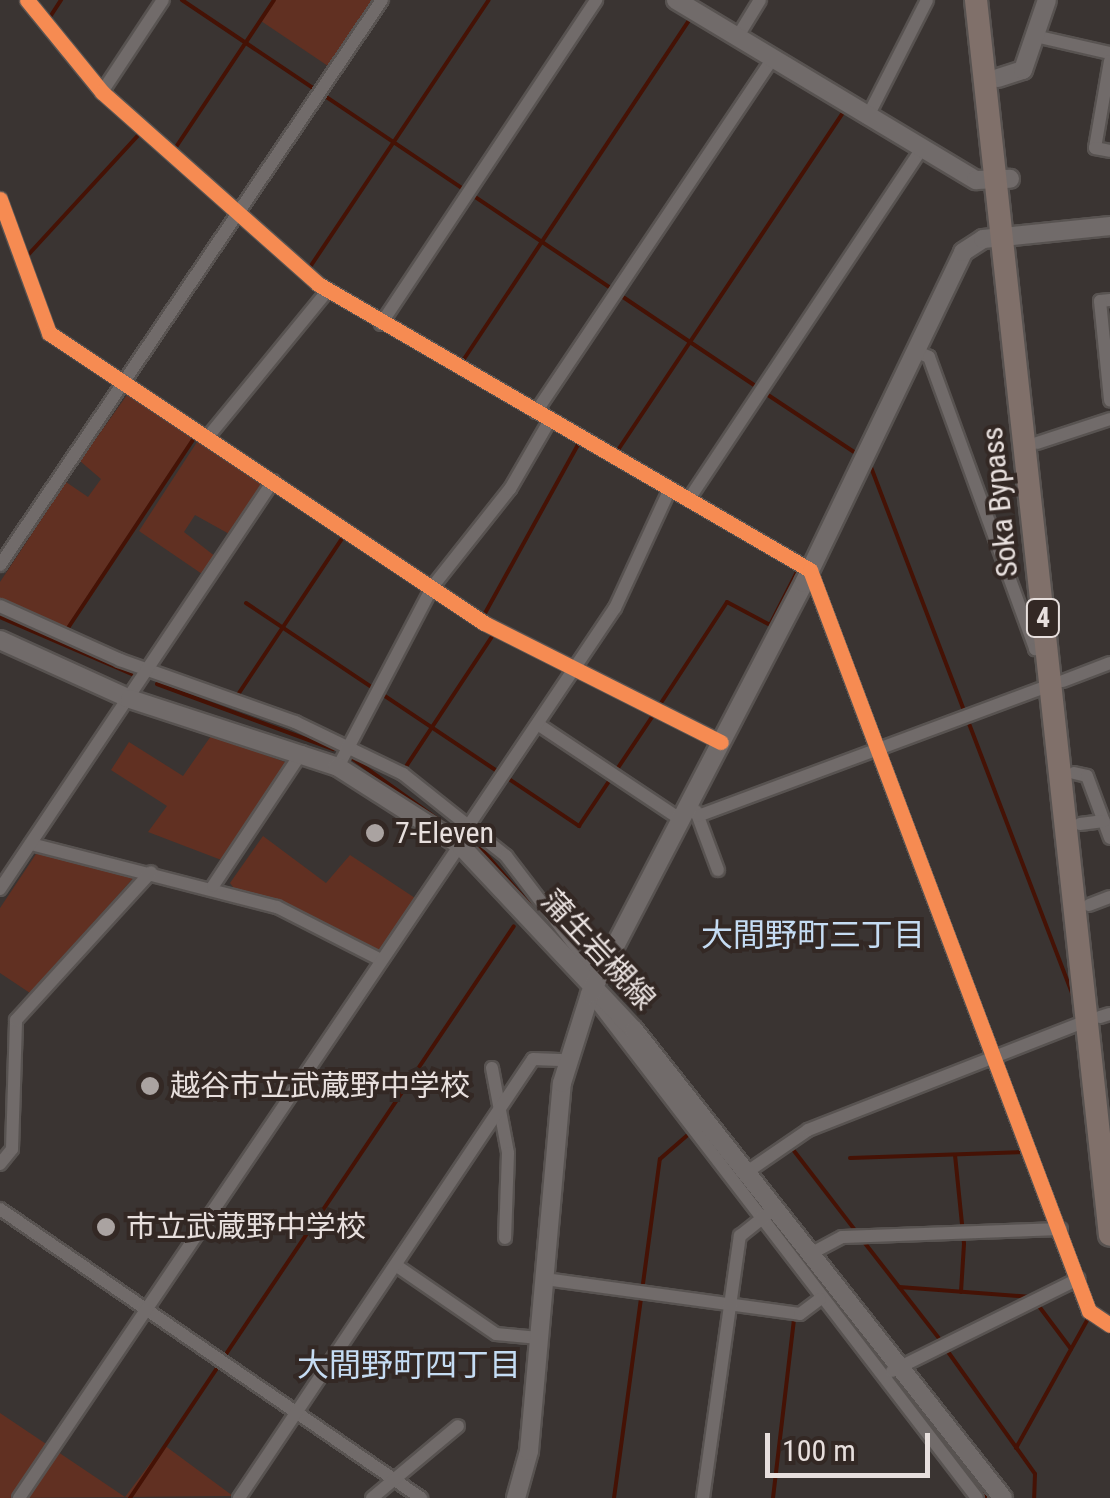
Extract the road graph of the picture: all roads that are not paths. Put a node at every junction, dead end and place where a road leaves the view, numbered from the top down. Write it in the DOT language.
graph roads {
  1 [pos="27,0"];
  2 [pos="163,0"];
  3 [pos="382,0"];
  4 [pos="596,0"];
  5 [pos="676,0"];
  6 [pos="760,0"];
  7 [pos="926,0"];
  8 [pos="976,0"];
  9 [pos="990,0"];
  10 [pos="1047,0"];
  11 [pos="738,36"];
  12 [pos="1035,36"];
  13 [pos="1110,54"];
  14 [pos="773,58"];
  15 [pos="1110,61"];
  16 [pos="998,78"];
  17 [pos="102,92"];
  18 [pos="867,118"];
  19 [pos="921,150"];
  20 [pos="1110,151"];
  21 [pos="1002,180"];
  22 [pos="0,200"];
  23 [pos="237,214"];
  24 [pos="1110,226"];
  25 [pos="1008,236"];
  26 [pos="328,290"];
  27 [pos="1110,300"];
  28 [pos="380,324"];
  29 [pos="915,351"];
  30 [pos="121,383"];
  31 [pos="1110,400"];
  32 [pos="536,412"];
  33 [pos="550,420"];
  34 [pos="1110,420"];
  35 [pos="207,438"];
  36 [pos="1037,442"];
  37 [pos="273,481"];
  38 [pos="670,488"];
  39 [pos="688,500"];
  40 [pos="0,565"];
  41 [pos="810,570"];
  42 [pos="433,586"];
  43 [pos="0,606"];
  44 [pos="0,640"];
  45 [pos="1046,647"];
  46 [pos="1110,663"];
  47 [pos="577,667"];
  48 [pos="148,669"];
  49 [pos="1057,683"];
  50 [pos="130,699"];
  51 [pos="540,725"];
  52 [pos="721,742"];
  53 [pos="350,746"];
  54 [pos="882,747"];
  55 [pos="302,752"];
  56 [pos="338,767"];
  57 [pos="690,812"];
  58 [pos="1092,822"];
  59 [pos="468,825"];
  60 [pos="1110,838"];
  61 [pos="31,844"];
  62 [pos="460,845"];
  63 [pos="718,870"];
  64 [pos="151,872"];
  65 [pos="214,886"];
  66 [pos="0,889"];
  67 [pos="1099,901"];
  68 [pos="379,959"];
  69 [pos="593,986"];
  70 [pos="1099,1017"];
  71 [pos="996,1058"];
  72 [pos="566,1060"];
  73 [pos="492,1068"];
  74 [pos="1110,1106"];
  75 [pos="502,1110"];
  76 [pos="0,1164"];
  77 [pos="746,1172"];
  78 [pos="775,1208"];
  79 [pos="0,1209"];
  80 [pos="760,1220"];
  81 [pos="1061,1229"];
  82 [pos="1110,1235"];
  83 [pos="505,1238"];
  84 [pos="810,1254"];
  85 [pos="396,1266"];
  86 [pos="545,1279"];
  87 [pos="1078,1279"];
  88 [pos="820,1299"];
  89 [pos="729,1305"];
  90 [pos="144,1312"];
  91 [pos="1110,1326"];
  92 [pos="538,1338"];
  93 [pos="891,1372"];
  94 [pos="296,1416"];
  95 [pos="458,1426"];
  96 [pos="391,1478"];
  97 [pos="18,1498"];
  98 [pos="239,1498"];
  99 [pos="372,1498"];
  100 [pos="421,1498"];
  101 [pos="516,1498"];
  102 [pos="703,1498"];
  103 [pos="976,1498"];
  104 [pos="1002,1498"];
  1 -- 17 [label="street"];
  2 -- 17 [label="street"];
  3 -- 23 [label="street"];
  4 -- 28 [label="street"];
  5 -- 11 [label="main road"];
  6 -- 11 [label="street"];
  7 -- 18 [label="street"];
  8 -- 21 [label="highway, Soka Bypass / 4"];
  9 -- 16 [label="highway, Soka Bypass / 4"];
  10 -- 12 [label="main road"];
  11 -- 14 [label="main road"];
  12 -- 13 [label="street"];
  12 -- 16 [label="main road"];
  14 -- 18 [label="main road"];
  14 -- 32 [label="street"];
  15 -- 20 [label="street"];
  16 -- 21 [label="highway, Soka Bypass / 4"];
  17 -- 23 [label="street"];
  18 -- 19 [label="main road"];
  19 -- 21 [label="main road"];
  19 -- 39 [label="street"];
  21 -- 25 [label="highway, Soka Bypass / 4"];
  22 -- 30 [label="street"];
  23 -- 26 [label="street"];
  23 -- 30 [label="street"];
  24 -- 25 [label="main road"];
  25 -- 29 [label="main road"];
  25 -- 36 [label="highway, Soka Bypass / 4"];
  25 -- 45 [label="highway, Soka Bypass / 4"];
  26 -- 28 [label="street"];
  26 -- 35 [label="street"];
  27 -- 31 [label="street"];
  28 -- 32 [label="street"];
  29 -- 41 [label="main road"];
  29 -- 45 [label="street"];
  30 -- 35 [label="street"];
  30 -- 40 [label="street"];
  32 -- 33 [label="street"];
  33 -- 38 [label="street"];
  33 -- 42 [label="street"];
  34 -- 36 [label="street"];
  35 -- 37 [label="street"];
  36 -- 49 [label="highway, Soka Bypass / 4"];
  37 -- 42 [label="street"];
  37 -- 48 [label="street"];
  38 -- 39 [label="street"];
  38 -- 47 [label="street"];
  39 -- 41 [label="street"];
  41 -- 52 [label="main road"];
  41 -- 54 [label="street"];
  42 -- 47 [label="street"];
  42 -- 53 [label="street"];
  43 -- 48 [label="street"];
  44 -- 50 [label="main road, 蒲生岩槻線"];
  45 -- 49 [label="highway, Soka Bypass / 4"];
  46 -- 49 [label="street"];
  47 -- 51 [label="street"];
  47 -- 52 [label="street"];
  48 -- 50 [label="street"];
  48 -- 53 [label="street"];
  49 -- 54 [label="street"];
  49 -- 58 [label="highway, Soka Bypass / 4"];
  49 -- 70 [label="highway, Soka Bypass / 4"];
  50 -- 55 [label="main road, 蒲生岩槻線"];
  50 -- 61 [label="street"];
  51 -- 57 [label="street"];
  51 -- 59 [label="street"];
  52 -- 57 [label="main road"];
  53 -- 56 [label="street"];
  53 -- 59 [label="street"];
  54 -- 57 [label="street"];
  54 -- 71 [label="street"];
  55 -- 56 [label="main road, 蒲生岩槻線"];
  55 -- 65 [label="street"];
  56 -- 62 [label="main road, 蒲生岩槻線"];
  57 -- 63 [label="street"];
  57 -- 69 [label="main road"];
  58 -- 60 [label="street"];
  58 -- 67 [label="highway, Soka Bypass / 4"];
  59 -- 69 [label="street"];
  61 -- 64 [label="street"];
  61 -- 66 [label="street"];
  62 -- 68 [label="street"];
  62 -- 69 [label="main road, 蒲生岩槻線"];
  64 -- 65 [label="street"];
  64 -- 76 [label="street"];
  65 -- 68 [label="street"];
  67 -- 70 [label="highway, Soka Bypass / 4"];
  68 -- 90 [label="street"];
  69 -- 72 [label="main road"];
  69 -- 77 [label="main road, 蒲生岩槻線"];
  69 -- 80 [label="street"];
  70 -- 71 [label="street"];
  70 -- 74 [label="highway, Soka Bypass / 4"];
  70 -- 82 [label="highway, Soka Bypass / 4"];
  71 -- 77 [label="street"];
  71 -- 81 [label="street"];
  72 -- 75 [label="street"];
  72 -- 86 [label="main road"];
  73 -- 75 [label="street"];
  75 -- 83 [label="street"];
  75 -- 85 [label="street"];
  77 -- 78 [label="main road, 蒲生岩槻線"];
  78 -- 80 [label="street"];
  78 -- 84 [label="main road, 蒲生岩槻線"];
  79 -- 90 [label="street"];
  80 -- 88 [label="street"];
  80 -- 89 [label="street"];
  81 -- 84 [label="street"];
  81 -- 87 [label="street"];
  84 -- 93 [label="main road, 蒲生岩槻線"];
  85 -- 92 [label="street"];
  85 -- 94 [label="street"];
  86 -- 89 [label="street"];
  86 -- 92 [label="main road"];
  87 -- 91 [label="street"];
  87 -- 93 [label="street"];
  88 -- 89 [label="street"];
  88 -- 93 [label="street"];
  89 -- 102 [label="street"];
  90 -- 94 [label="street"];
  90 -- 97 [label="street"];
  92 -- 101 [label="main road"];
  93 -- 103 [label="street"];
  93 -- 104 [label="main road, 蒲生岩槻線"];
  94 -- 96 [label="street"];
  94 -- 98 [label="street"];
  95 -- 96 [label="street"];
  96 -- 99 [label="street"];
  96 -- 100 [label="street"];
}
